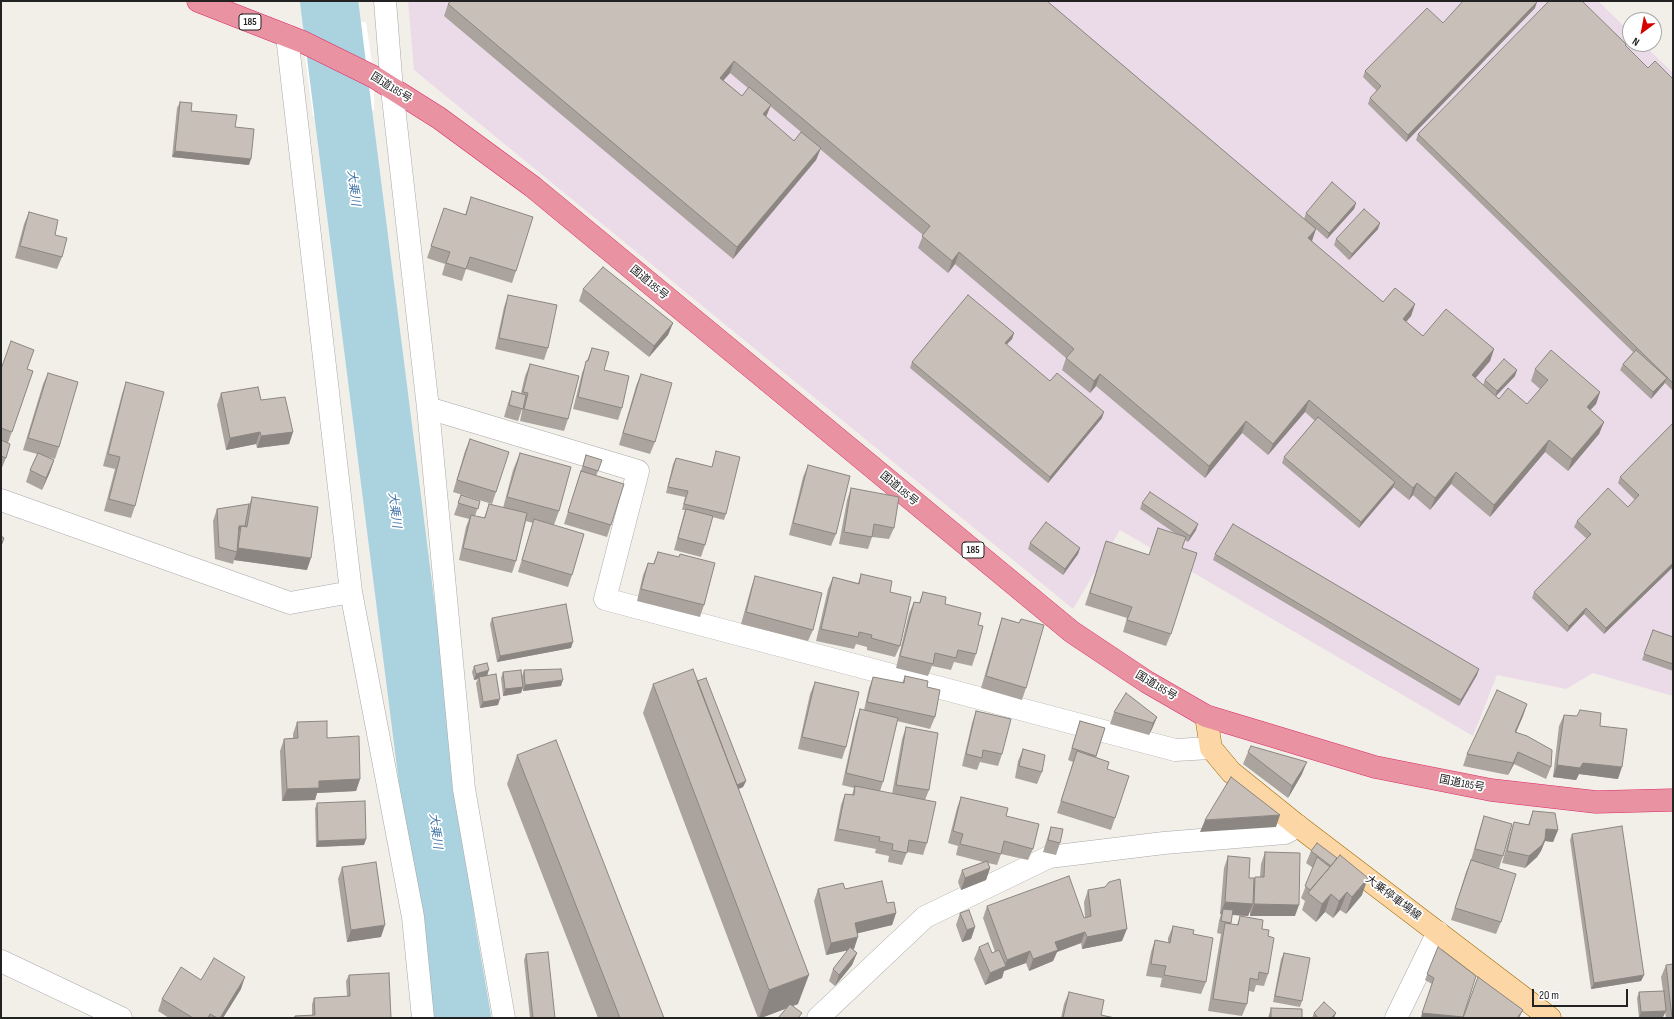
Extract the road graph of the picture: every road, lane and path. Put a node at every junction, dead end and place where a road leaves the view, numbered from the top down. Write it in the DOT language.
graph roads {
  1 [pos="198,1"];
  2 [pos="385,1"];
  3 [pos="295,39"];
  4 [pos="392,89"];
  5 [pos="428,408"];
  6 [pos="1,500"];
  7 [pos="351,592"];
  8 [pos="1206,716"];
  9 [pos="1211,748"];
  10 [pos="1673,800"];
  11 [pos="1298,826"];
  12 [pos="1438,932"];
  13 [pos="1,961"];
  14 [pos="121,1018"];
  15 [pos="423,1018"];
  16 [pos="504,1018"];
  17 [pos="818,1018"];
  18 [pos="1396,1018"];
  19 [pos="1550,1018"];
  1 -- 3 [label="highway, 国道185号 / 185"];
  2 -- 4 [label="street"];
  3 -- 4 [label="highway, 国道185号 / 185"];
  3 -- 7 [label="street"];
  4 -- 5 [label="street"];
  4 -- 8 [label="highway, 国道185号 / 185"];
  5 -- 9 [label="street"];
  5 -- 16 [label="street"];
  6 -- 7 [label="street"];
  7 -- 15 [label="street"];
  8 -- 9 [label="main road"];
  8 -- 10 [label="highway, 国道185号 / 185"];
  9 -- 11 [label="main road, 大乗停車場線"];
  11 -- 12 [label="main road, 大乗停車場線"];
  11 -- 17 [label="street"];
  12 -- 18 [label="street"];
  12 -- 19 [label="main road, 大乗停車場線"];
  13 -- 14 [label="street"];
}
